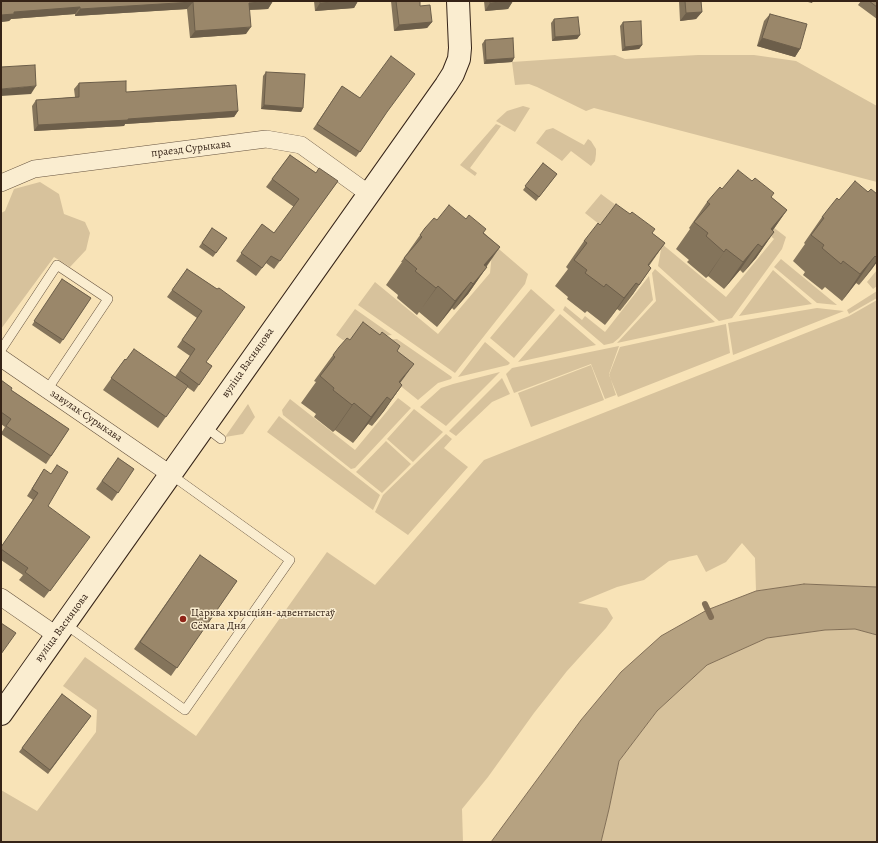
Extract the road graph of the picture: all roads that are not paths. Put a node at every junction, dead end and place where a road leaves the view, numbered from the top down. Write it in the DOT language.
graph roads {
  1 [pos="458,1"];
  2 [pos="1,183"];
  3 [pos="369,194"];
  4 [pos="1,350"];
  5 [pos="1,358"];
  6 [pos="47,390"];
  7 [pos="204,426"];
  8 [pos="222,439"];
  9 [pos="170,474"];
  10 [pos="1,598"];
  11 [pos="60,630"];
  12 [pos="1,714"];
  1 -- 3 [label="street, вуліца Васняцова"];
  2 -- 3 [label="street, праезд Сурыкава"];
  3 -- 7 [label="street, вуліца Васняцова"];
  4 -- 6 [label="lane"];
  5 -- 6 [label="street, завулак Сурыкава"];
  6 -- 9 [label="street, завулак Сурыкава"];
  7 -- 8 [label="lane"];
  7 -- 9 [label="street, вуліца Васняцова"];
  9 -- 11 [label="street, вуліца Васняцова"];
  9 -- 11 [label="lane"];
  10 -- 11 [label="street"];
  11 -- 12 [label="street, вуліца Васняцова"];
}
